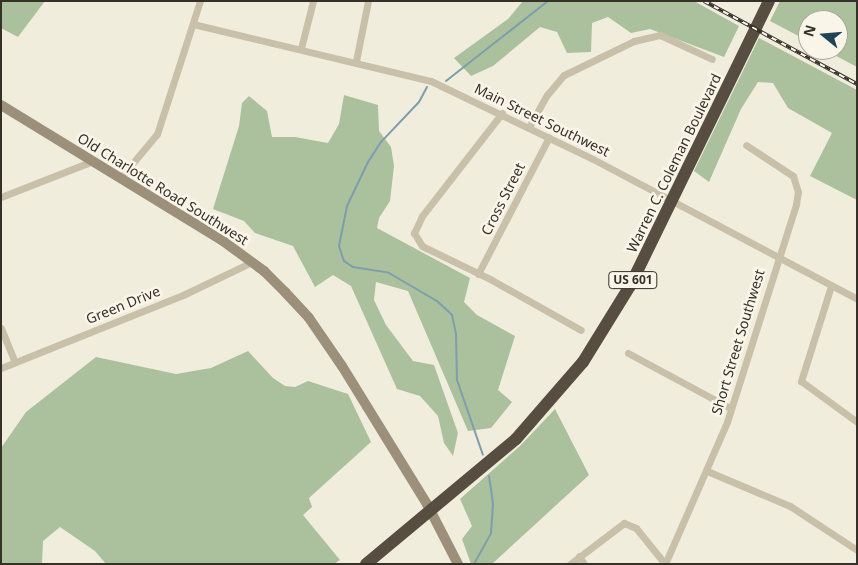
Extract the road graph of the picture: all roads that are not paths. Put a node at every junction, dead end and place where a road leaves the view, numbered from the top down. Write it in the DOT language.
graph roads {
  1 [pos="200,1"];
  2 [pos="313,1"];
  3 [pos="368,1"];
  4 [pos="769,1"];
  5 [pos="193,24"];
  6 [pos="301,48"];
  7 [pos="712,59"];
  8 [pos="356,61"];
  9 [pos="1,105"];
  10 [pos="502,113"];
  11 [pos="530,127"];
  12 [pos="550,137"];
  13 [pos="746,145"];
  14 [pos="94,160"];
  15 [pos="121,177"];
  16 [pos="1,197"];
  17 [pos="672,202"];
  18 [pos="778,258"];
  19 [pos="252,262"];
  20 [pos="478,274"];
  21 [pos="831,286"];
  22 [pos="857,299"];
  23 [pos="1,328"];
  24 [pos="581,330"];
  25 [pos="628,353"];
  26 [pos="15,362"];
  27 [pos="1,368"];
  28 [pos="730,408"];
  29 [pos="857,422"];
  30 [pos="707,471"];
  31 [pos="430,512"];
  32 [pos="857,550"];
  33 [pos="580,556"];
  34 [pos="366,564"];
  35 [pos="458,564"];
  36 [pos="570,564"];
  37 [pos="584,564"];
  38 [pos="665,564"];
  1 -- 5 [label="street"];
  2 -- 6 [label="street"];
  3 -- 8 [label="street"];
  4 -- 17 [label="highway, Warren C. Coleman Boulevard / US 601"];
  5 -- 6 [label="street, Main Street Southwest"];
  5 -- 15 [label="street"];
  6 -- 8 [label="street, Main Street Southwest"];
  7 -- 11 [label="street"];
  8 -- 10 [label="street, Main Street Southwest"];
  9 -- 14 [label="street, Old Charlotte Road Southwest"];
  10 -- 11 [label="street, Main Street Southwest"];
  10 -- 20 [label="street"];
  11 -- 12 [label="street, Main Street Southwest"];
  12 -- 17 [label="street, Main Street Southwest"];
  12 -- 20 [label="street, Cross Street"];
  13 -- 18 [label="street, Short Street Southwest"];
  14 -- 15 [label="street, Old Charlotte Road Southwest"];
  14 -- 16 [label="street"];
  15 -- 19 [label="street, Old Charlotte Road Southwest"];
  17 -- 18 [label="street, Main Street Southwest"];
  17 -- 31 [label="highway, Warren C. Coleman Boulevard / US 601"];
  18 -- 21 [label="street, Main Street Southwest"];
  18 -- 28 [label="street, Short Street Southwest"];
  19 -- 26 [label="street, Green Drive"];
  19 -- 31 [label="street, Old Charlotte Road Southwest"];
  20 -- 24 [label="street"];
  21 -- 22 [label="street, Main Street Southwest"];
  21 -- 29 [label="street"];
  23 -- 26 [label="street"];
  25 -- 28 [label="street"];
  26 -- 27 [label="street, Green Drive"];
  28 -- 30 [label="street, Short Street Southwest"];
  30 -- 32 [label="street"];
  30 -- 38 [label="street, Short Street Southwest"];
  31 -- 34 [label="highway, Warren C. Coleman Boulevard / US 601"];
  31 -- 35 [label="street, Old Charlotte Road Southwest"];
  33 -- 36 [label="street"];
  33 -- 37 [label="street"];
  33 -- 38 [label="street"];
}
